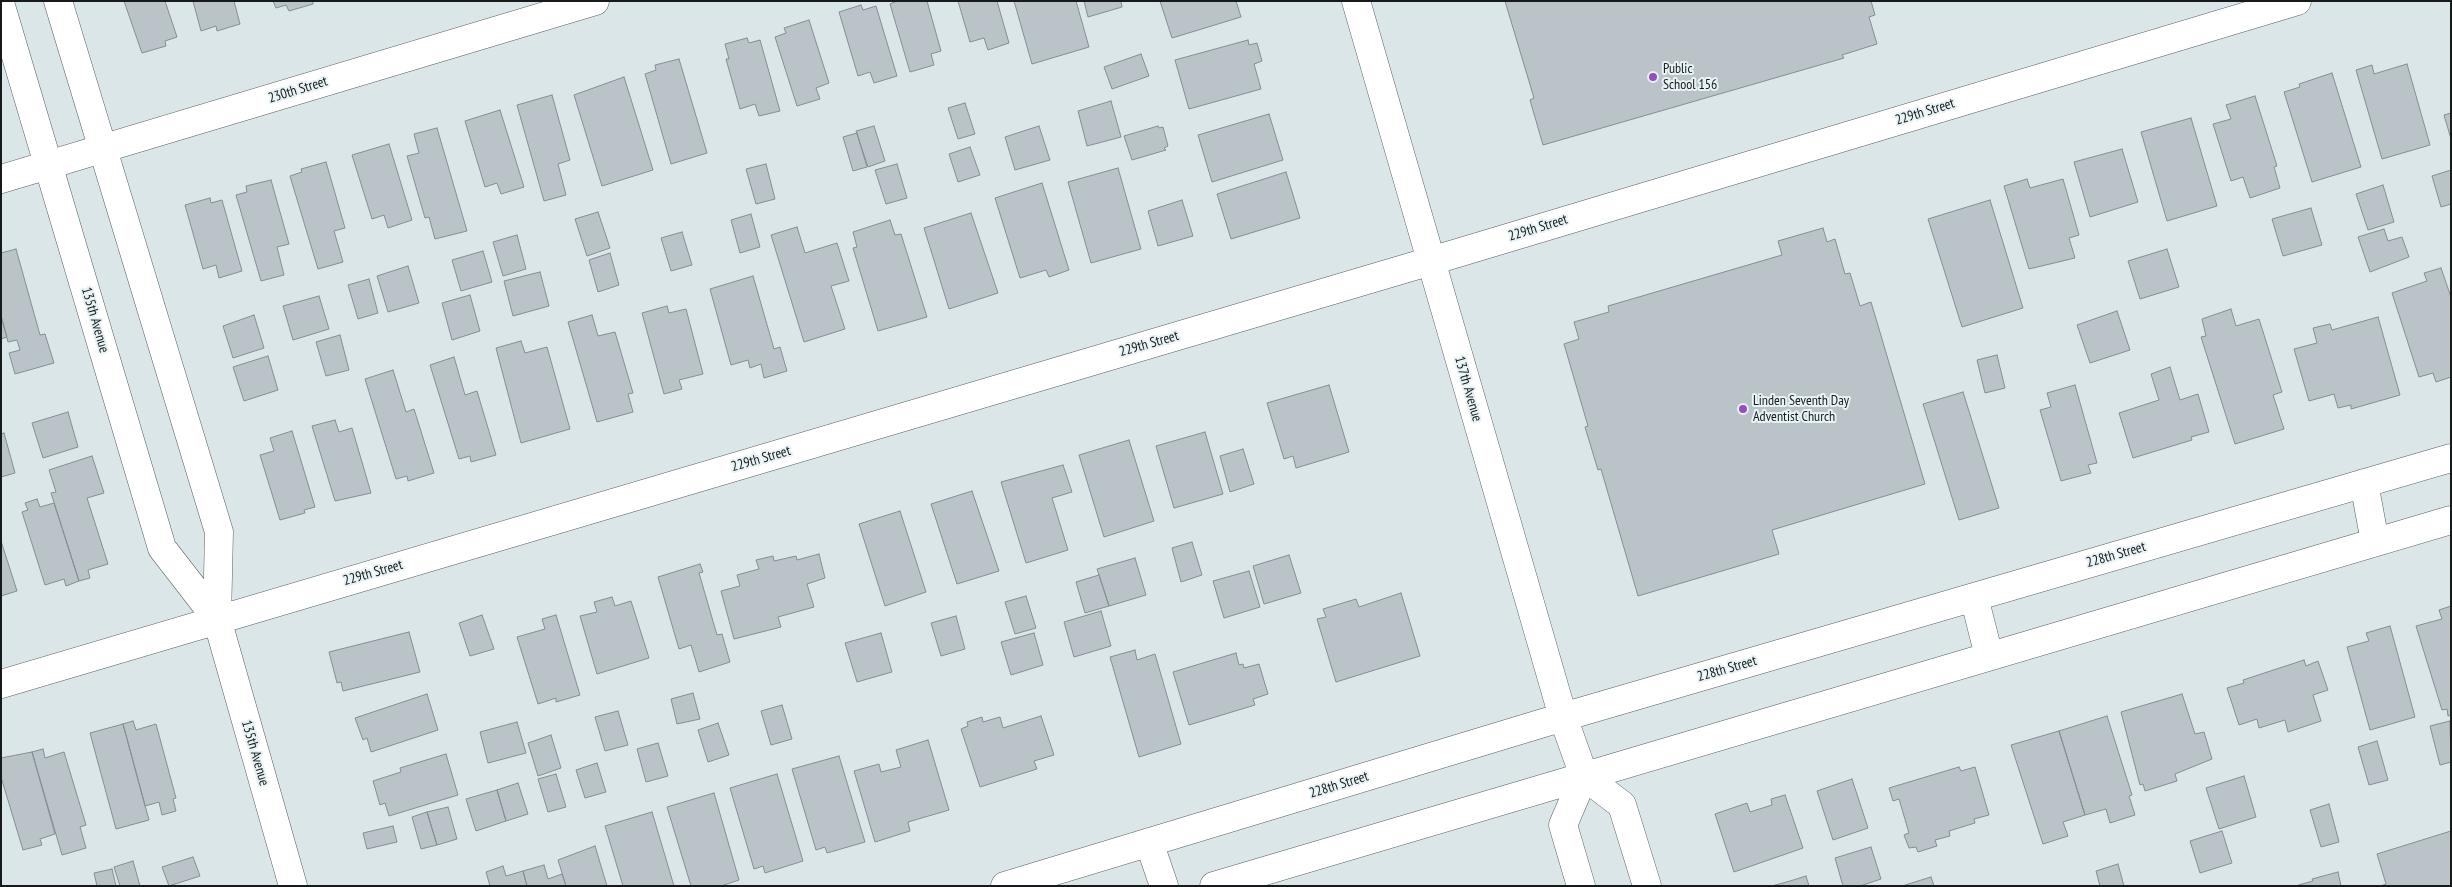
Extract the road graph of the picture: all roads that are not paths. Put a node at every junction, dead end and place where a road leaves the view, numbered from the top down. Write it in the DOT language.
graph roads {
  1 [pos="58,1"];
  2 [pos="595,1"];
  3 [pos="1356,1"];
  4 [pos="2297,1"];
  5 [pos="1,6"];
  6 [pos="104,148"];
  7 [pos="48,164"];
  8 [pos="1,179"];
  9 [pos="1431,260"];
  10 [pos="2451,458"];
  11 [pos="2364,483"];
  12 [pos="2451,520"];
  13 [pos="2375,542"];
  14 [pos="1974,597"];
  15 [pos="217,619"];
  16 [pos="1989,656"];
  17 [pos="1,684"];
  18 [pos="1563,717"];
  19 [pos="1584,776"];
  20 [pos="1149,842"];
  21 [pos="293,886"];
  22 [pos="1005,886"];
  23 [pos="1164,886"];
  24 [pos="1214,886"];
  25 [pos="1581,886"];
  26 [pos="1647,886"];
  1 -- 6 [label="street, 135th Avenue"];
  2 -- 6 [label="street, 230th Street"];
  3 -- 9 [label="street, 137th Avenue"];
  4 -- 9 [label="street, 229th Street"];
  5 -- 7 [label="street, 135th Avenue"];
  6 -- 7 [label="street, 230th Street"];
  6 -- 15 [label="street, 135th Avenue"];
  7 -- 8 [label="street, 230th Street"];
  7 -- 15 [label="street, 135th Avenue"];
  9 -- 15 [label="street, 229th Street"];
  9 -- 18 [label="street, 137th Avenue"];
  10 -- 11 [label="street, 228th Street"];
  11 -- 13 [label="street"];
  11 -- 14 [label="street, 228th Street"];
  12 -- 13 [label="street"];
  13 -- 16 [label="street"];
  14 -- 16 [label="street"];
  14 -- 18 [label="street, 228th Street"];
  15 -- 17 [label="street, 229th Street"];
  15 -- 21 [label="street, 135th Avenue"];
  16 -- 19 [label="street"];
  18 -- 19 [label="street, 137th Avenue"];
  18 -- 20 [label="street, 228th Street"];
  19 -- 24 [label="street"];
  19 -- 25 [label="street"];
  19 -- 26 [label="street"];
  20 -- 22 [label="street, 228th Street"];
  20 -- 23 [label="street"];
}
